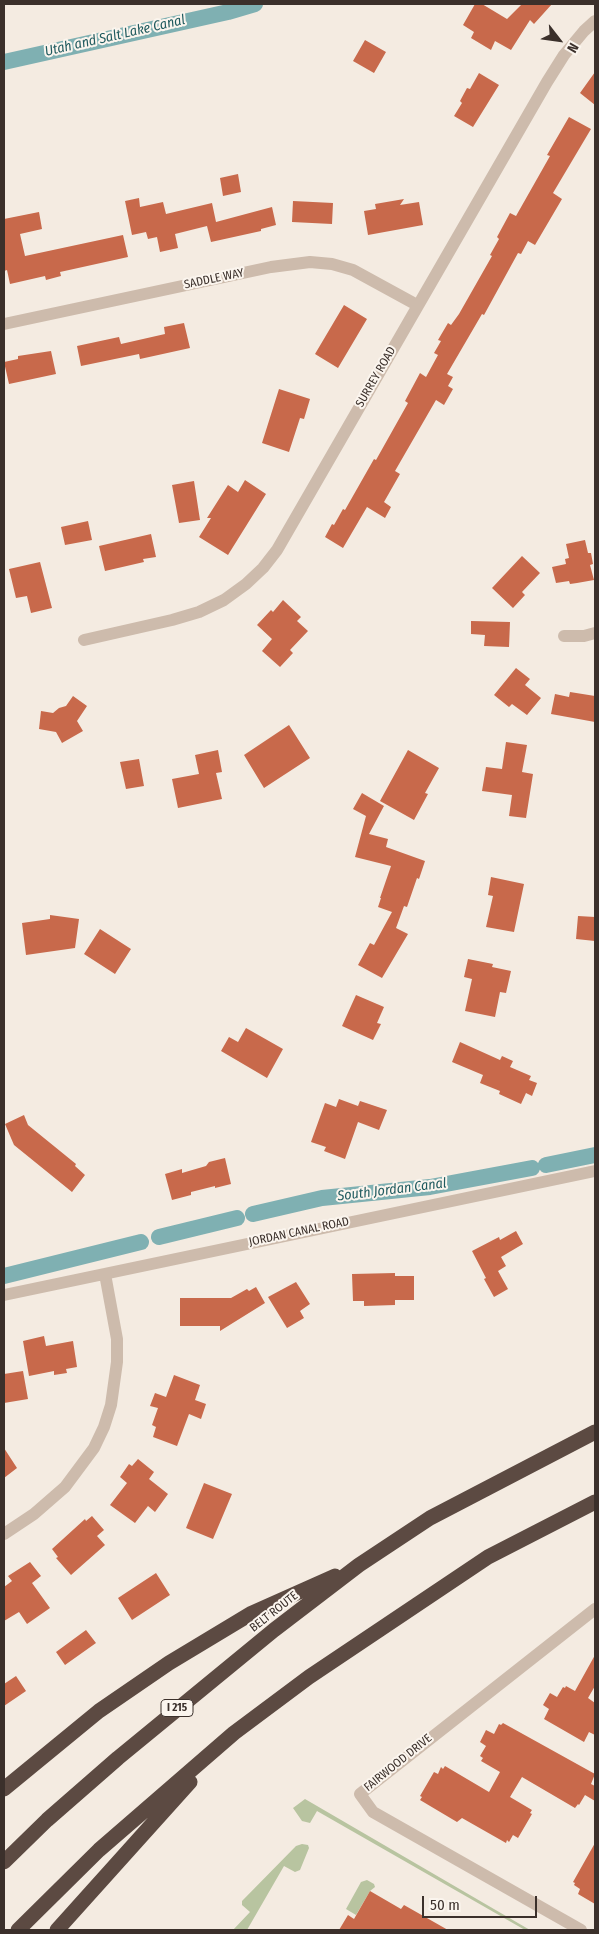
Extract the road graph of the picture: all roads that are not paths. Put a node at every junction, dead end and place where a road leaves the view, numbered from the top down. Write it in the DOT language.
graph roads {
  1 [pos="595,21"];
  2 [pos="417,305"];
  3 [pos="4,324"];
  4 [pos="595,633"];
  5 [pos="564,636"];
  6 [pos="84,640"];
  7 [pos="595,1171"];
  8 [pos="105,1274"];
  9 [pos="4,1295"];
  10 [pos="595,1432"];
  11 [pos="595,1502"];
  12 [pos="4,1534"];
  13 [pos="359,1565"];
  14 [pos="595,1609"];
  15 [pos="234,1733"];
  16 [pos="4,1790"];
  17 [pos="4,1862"];
  18 [pos="18,1930"];
  19 [pos="57,1930"];
  20 [pos="581,1930"];
  1 -- 2 [label="street, SURREY ROAD"];
  2 -- 3 [label="street, SADDLE WAY"];
  2 -- 6 [label="street, SURREY ROAD"];
  4 -- 5 [label="street"];
  7 -- 8 [label="street, JORDAN CANAL ROAD"];
  8 -- 9 [label="street, JORDAN CANAL ROAD"];
  8 -- 12 [label="street"];
  10 -- 13 [label="highway, BELT ROUTE / I 215"];
  11 -- 15 [label="highway"];
  13 -- 16 [label="highway"];
  13 -- 17 [label="highway, BELT ROUTE / I 215"];
  14 -- 20 [label="street, FAIRWOOD DRIVE"];
  15 -- 18 [label="highway"];
  15 -- 19 [label="highway"];
}
